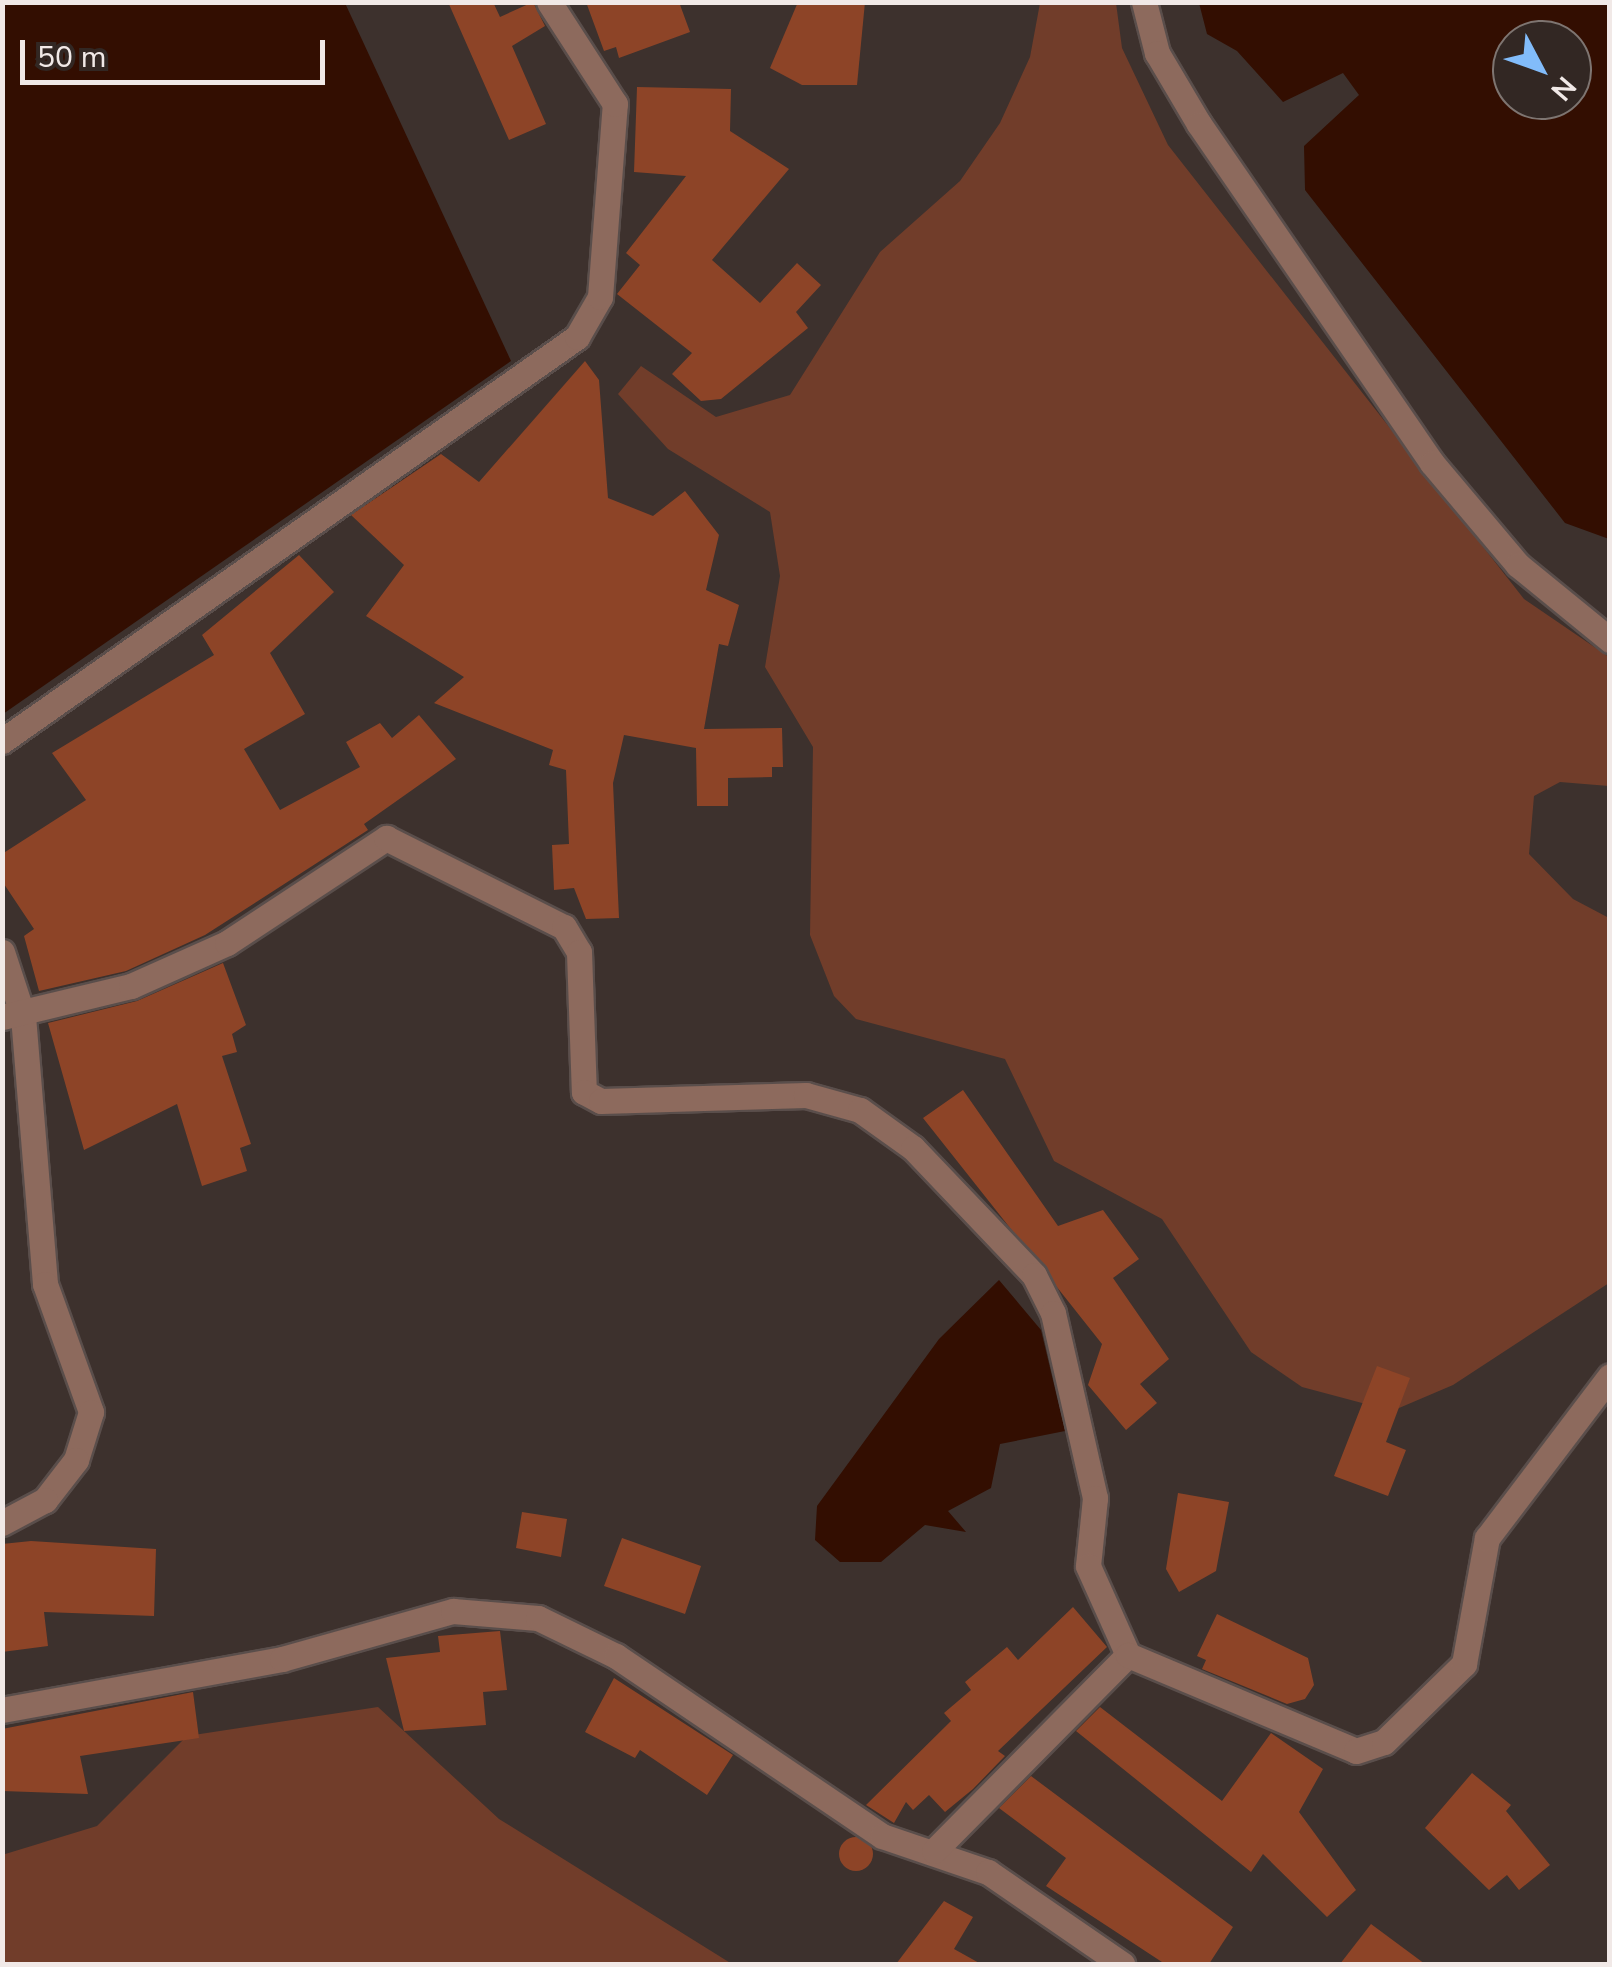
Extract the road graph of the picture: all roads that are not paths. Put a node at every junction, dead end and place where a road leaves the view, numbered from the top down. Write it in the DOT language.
graph roads {
  1 [pos="549,2"];
  2 [pos="1144,2"];
  3 [pos="1610,640"];
  4 [pos="2,741"];
  5 [pos="2,952"];
  6 [pos="13,1016"];
  7 [pos="1610,1376"];
  8 [pos="2,1523"];
  9 [pos="1128,1654"];
  10 [pos="2,1710"];
  11 [pos="934,1850"];
  12 [pos="1122,1964"];
  1 -- 4 [label="street"];
  2 -- 3 [label="street"];
  5 -- 6 [label="street"];
  6 -- 8 [label="street"];
  6 -- 9 [label="street"];
  7 -- 9 [label="street"];
  9 -- 11 [label="street"];
  10 -- 11 [label="street"];
  11 -- 12 [label="street"];
}
